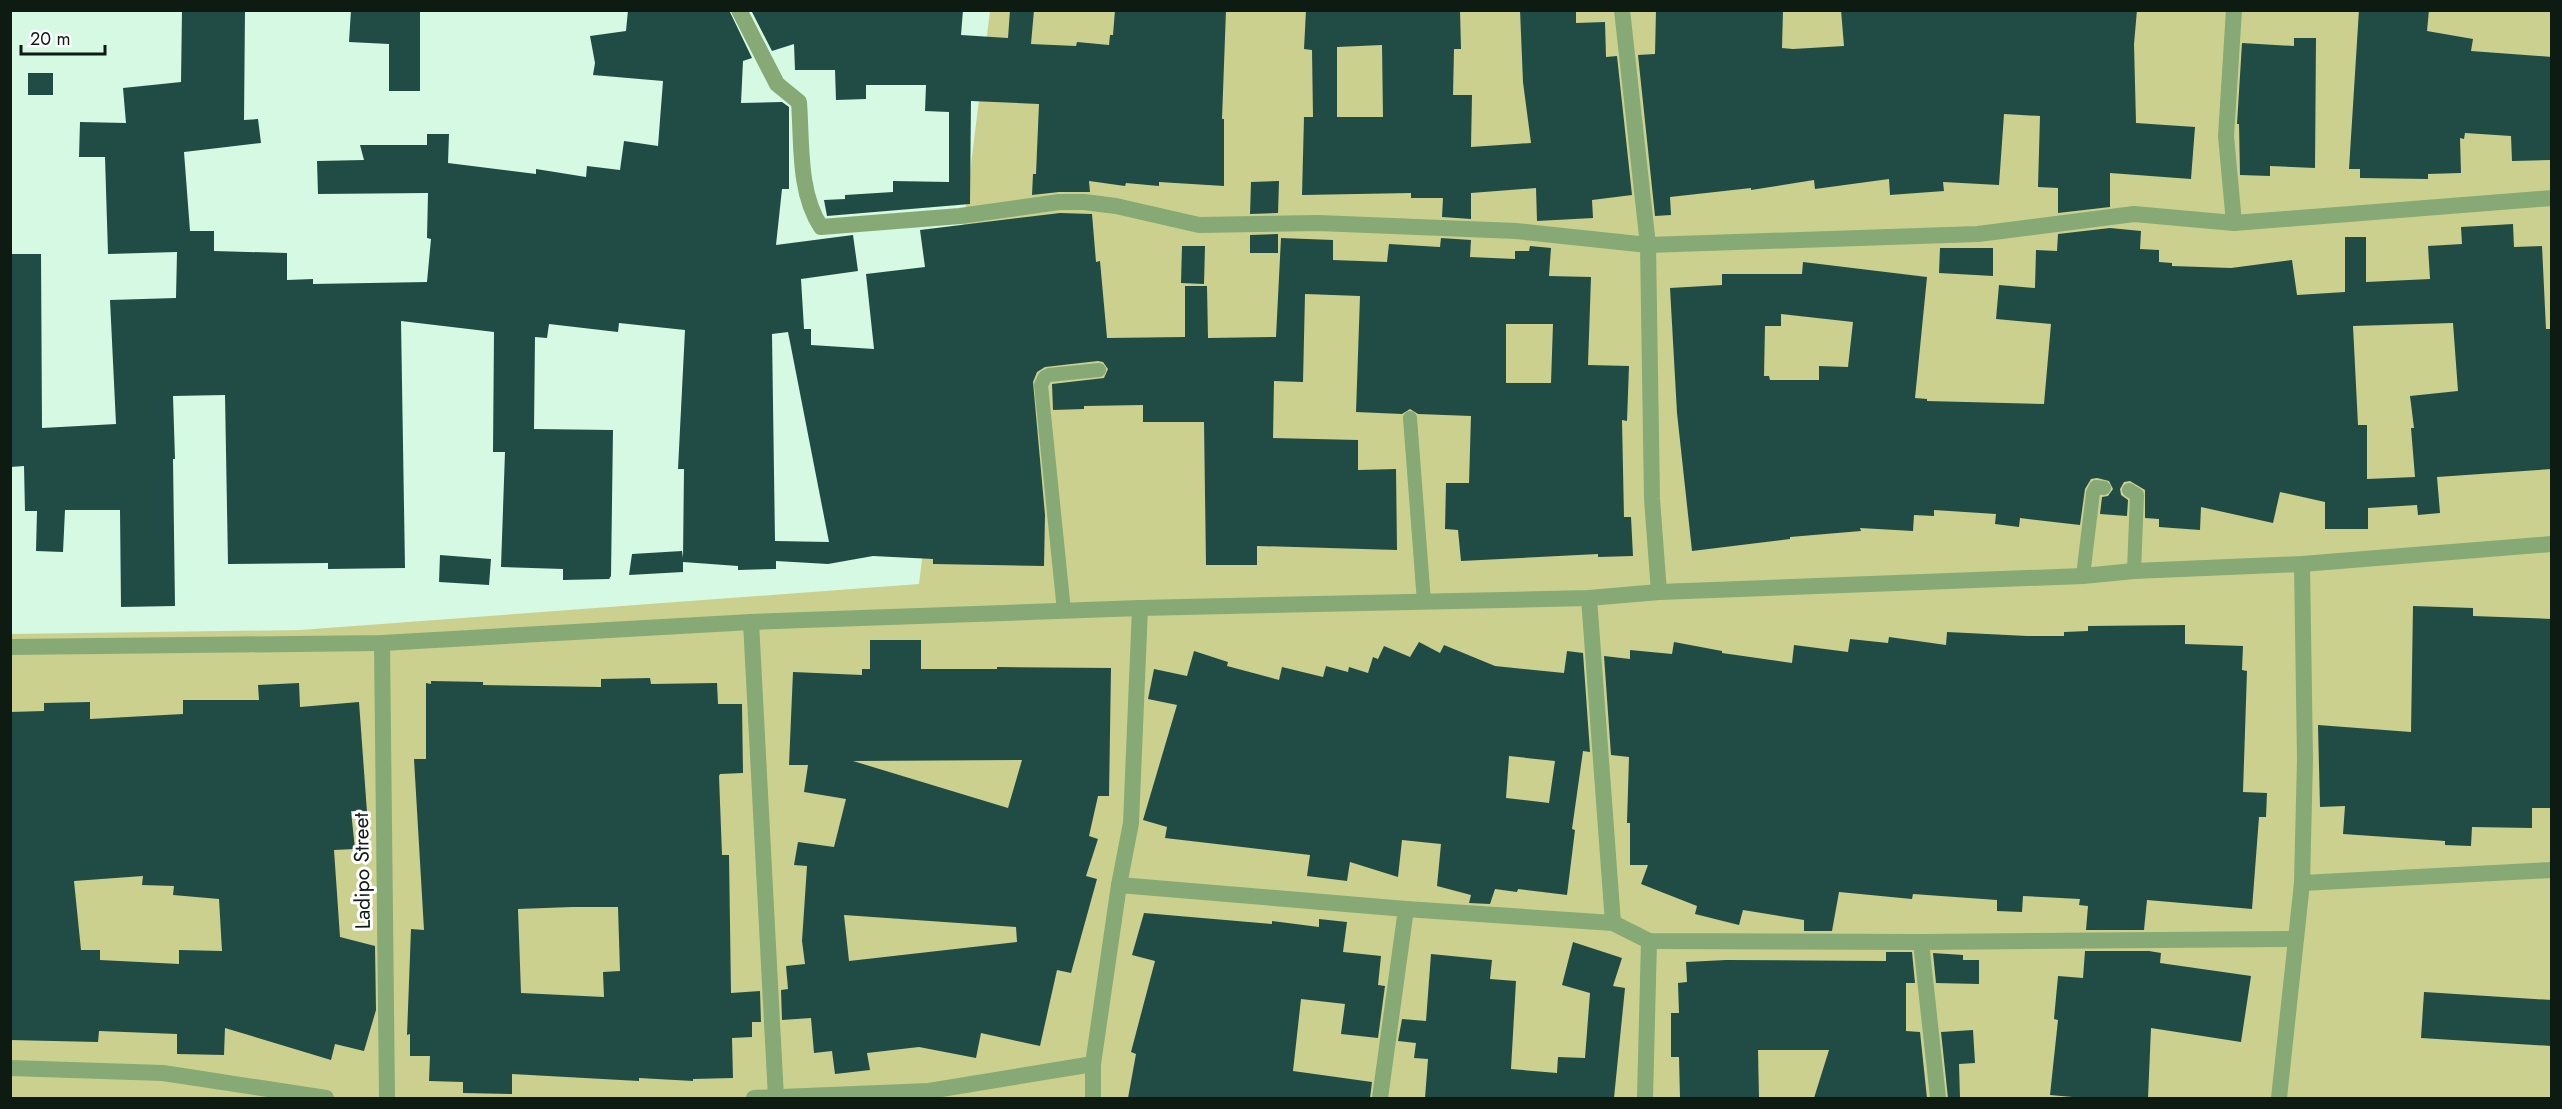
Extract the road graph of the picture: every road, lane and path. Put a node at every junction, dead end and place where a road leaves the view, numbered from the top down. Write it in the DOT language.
graph roads {
  1 [pos="739,10"];
  2 [pos="1622,10"];
  3 [pos="2234,10"];
  4 [pos="2552,198"];
  5 [pos="2234,223"];
  6 [pos="1648,245"];
  7 [pos="1099,370"];
  8 [pos="1410,418"];
  9 [pos="2104,488"];
  10 [pos="2129,490"];
  11 [pos="2552,544"];
  12 [pos="2302,564"];
  13 [pos="2134,571"];
  14 [pos="2083,576"];
  15 [pos="1659,592"];
  16 [pos="1589,598"];
  17 [pos="1424,602"];
  18 [pos="1140,608"];
  19 [pos="1064,611"];
  20 [pos="751,622"];
  21 [pos="382,643"];
  22 [pos="10,647"];
  23 [pos="2552,870"];
  24 [pos="2302,882"];
  25 [pos="1119,885"];
  26 [pos="1406,909"];
  27 [pos="1613,923"];
  28 [pos="2296,939"];
  29 [pos="1649,940"];
  30 [pos="1921,942"];
  31 [pos="1093,1064"];
  32 [pos="10,1068"];
  33 [pos="326,1098"];
  34 [pos="387,1098"];
  35 [pos="754,1098"];
  36 [pos="776,1098"];
  37 [pos="1093,1098"];
  38 [pos="1380,1098"];
  39 [pos="1644,1098"];
  40 [pos="1938,1098"];
  41 [pos="2279,1098"];
  1 -- 6 [label="street"];
  2 -- 6 [label="street"];
  3 -- 5 [label="street"];
  4 -- 5 [label="street"];
  5 -- 6 [label="street"];
  6 -- 15 [label="street"];
  7 -- 19 [label="lane"];
  8 -- 17 [label="lane"];
  9 -- 14 [label="lane"];
  10 -- 13 [label="lane"];
  11 -- 12 [label="street"];
  12 -- 13 [label="street"];
  12 -- 24 [label="street"];
  13 -- 14 [label="street"];
  14 -- 15 [label="street"];
  15 -- 16 [label="street"];
  16 -- 17 [label="street"];
  16 -- 27 [label="street"];
  17 -- 18 [label="street"];
  18 -- 19 [label="street"];
  18 -- 25 [label="street"];
  19 -- 20 [label="street"];
  20 -- 21 [label="street"];
  20 -- 36 [label="street"];
  21 -- 22 [label="street"];
  21 -- 34 [label="street, Ladipo Street"];
  23 -- 24 [label="street"];
  24 -- 28 [label="street"];
  25 -- 26 [label="street"];
  25 -- 31 [label="street"];
  26 -- 27 [label="street"];
  26 -- 38 [label="street"];
  27 -- 29 [label="street"];
  28 -- 30 [label="street"];
  28 -- 41 [label="street"];
  29 -- 30 [label="street"];
  29 -- 39 [label="street"];
  30 -- 40 [label="street"];
  31 -- 36 [label="street"];
  31 -- 37 [label="street"];
  32 -- 33 [label="street"];
  35 -- 36 [label="street"];
}
